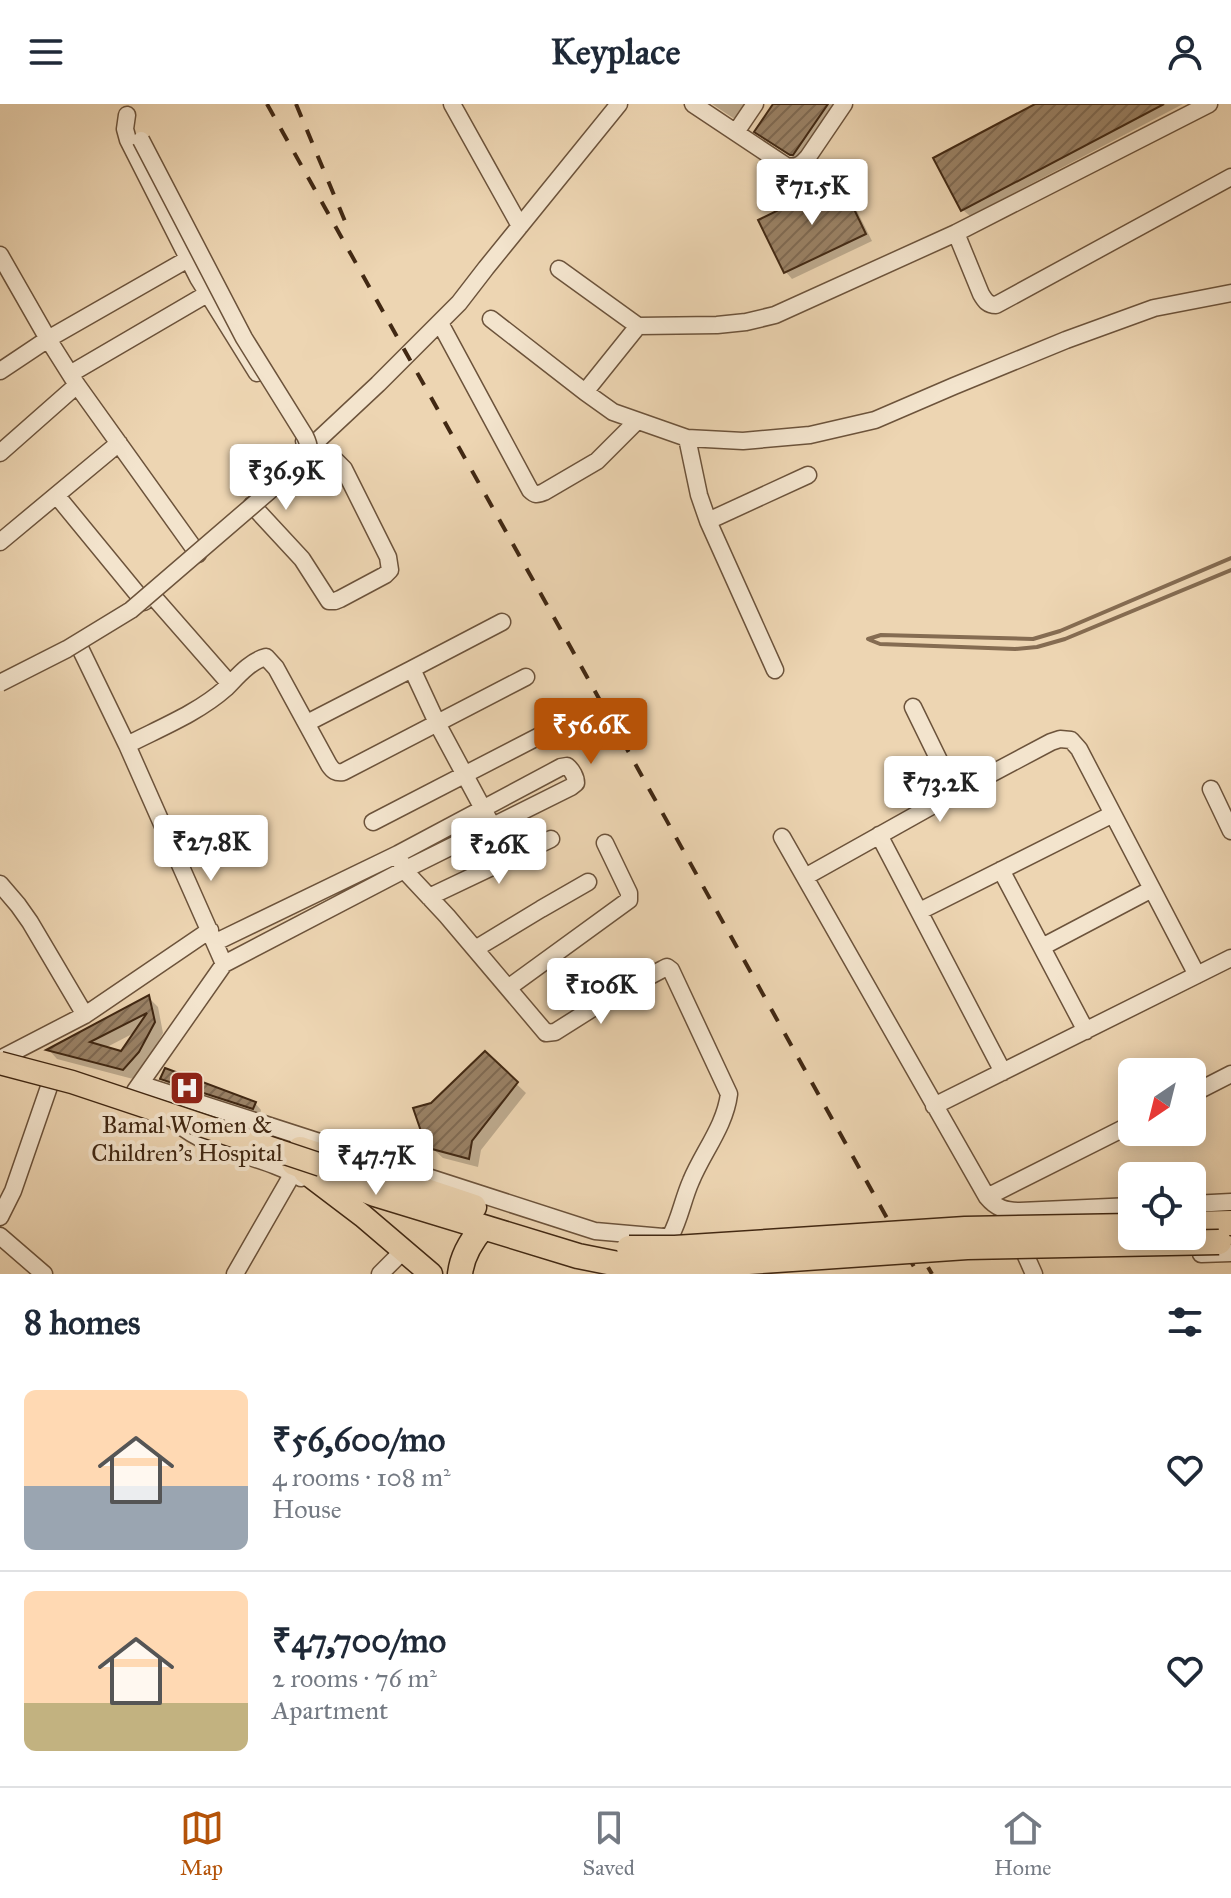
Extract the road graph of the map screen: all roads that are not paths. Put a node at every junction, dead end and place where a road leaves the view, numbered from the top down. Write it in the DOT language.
graph roads {
  1 [pos="452,104"];
  2 [pos="619,104"];
  3 [pos="693,104"];
  4 [pos="755,104"];
  5 [pos="844,104"];
  6 [pos="1209,104"];
  7 [pos="125,109"];
  8 [pos="736,132"];
  9 [pos="1231,177"];
  10 [pos="520,226"];
  11 [pos="956,233"];
  12 [pos="0,255"];
  13 [pos="188,259"];
  14 [pos="559,269"];
  15 [pos="1231,293"];
  16 [pos="207,294"];
  17 [pos="491,319"];
  18 [pos="440,323"];
  19 [pos="638,326"];
  20 [pos="48,339"];
  21 [pos="0,371"];
  22 [pos="74,380"];
  23 [pos="585,392"];
  24 [pos="637,421"];
  25 [pos="687,438"];
  26 [pos="119,443"];
  27 [pos="310,447"];
  28 [pos="0,453"];
  29 [pos="808,475"];
  30 [pos="57,496"];
  31 [pos="252,505"];
  32 [pos="708,521"];
  33 [pos="0,542"];
  34 [pos="198,554"];
  35 [pos="148,599"];
  36 [pos="502,622"];
  37 [pos="79,646"];
  38 [pos="412,669"];
  39 [pos="775,670"];
  40 [pos="526,677"];
  41 [pos="0,684"];
  42 [pos="230,684"];
  43 [pos="913,707"];
  44 [pos="307,723"];
  45 [pos="438,725"];
  46 [pos="553,729"];
  47 [pos="127,745"];
  48 [pos="465,775"];
  49 [pos="1211,789"];
  50 [pos="955,793"];
  51 [pos="482,809"];
  52 [pos="1113,814"];
  53 [pos="373,822"];
  54 [pos="494,826"];
  55 [pos="1231,831"];
  56 [pos="879,835"];
  57 [pos="782,837"];
  58 [pos="551,839"];
  59 [pos="605,843"];
  60 [pos="401,862"];
  61 [pos="1001,870"];
  62 [pos="805,877"];
  63 [pos="588,882"];
  64 [pos="0,884"];
  65 [pos="1152,889"];
  66 [pos="429,897"];
  67 [pos="920,911"];
  68 [pos="213,936"];
  69 [pos="1042,947"];
  70 [pos="475,949"];
  71 [pos="1231,958"];
  72 [pos="224,964"];
  73 [pos="1197,975"];
  74 [pos="508,988"];
  75 [pos="85,1015"];
  76 [pos="1086,1031"];
  77 [pos="1,1061"];
  78 [pos="1003,1072"];
  79 [pos="1231,1074"];
  80 [pos="50,1084"];
  81 [pos="1206,1087"];
  82 [pos="134,1094"];
  83 [pos="934,1106"];
  84 [pos="1118,1131"];
  85 [pos="291,1167"];
  86 [pos="362,1189"];
  87 [pos="987,1197"];
  88 [pos="1118,1207"];
  89 [pos="1006,1211"];
  90 [pos="1206,1214"];
  91 [pos="0,1217"];
  92 [pos="1118,1226"];
  93 [pos="483,1227"];
  94 [pos="1206,1227"];
  95 [pos="1228,1231"];
  96 [pos="0,1236"];
  97 [pos="399,1255"];
  98 [pos="1026,1256"];
  99 [pos="628,1257"];
  100 [pos="44,1274"];
  101 [pos="235,1274"];
  102 [pos="380,1274"];
  103 [pos="421,1274"];
  104 [pos="431,1274"];
  105 [pos="452,1274"];
  106 [pos="460,1274"];
  107 [pos="1034,1274"];
  1 -- 10 [label="street"];
  2 -- 10 [label="street"];
  3 -- 8 [label="street"];
  4 -- 8 [label="street"];
  5 -- 8 [label="street"];
  6 -- 11 [label="street"];
  7 -- 13 [label="street"];
  7 -- 41 [label="street, bridge"];
  9 -- 11 [label="street"];
  10 -- 18 [label="street"];
  11 -- 19 [label="street"];
  12 -- 20 [label="street"];
  13 -- 16 [label="street"];
  13 -- 20 [label="street"];
  14 -- 19 [label="street"];
  15 -- 25 [label="street"];
  16 -- 22 [label="street"];
  16 -- 27 [label="street"];
  17 -- 23 [label="street"];
  18 -- 24 [label="street"];
  18 -- 27 [label="street"];
  19 -- 23 [label="street"];
  20 -- 21 [label="street"];
  20 -- 22 [label="street"];
  22 -- 26 [label="street"];
  22 -- 28 [label="street"];
  23 -- 24 [label="street"];
  24 -- 25 [label="street"];
  25 -- 32 [label="street"];
  26 -- 30 [label="street"];
  26 -- 34 [label="street"];
  27 -- 31 [label="street"];
  27 -- 31 [label="street"];
  29 -- 32 [label="street"];
  30 -- 33 [label="street"];
  30 -- 35 [label="street"];
  31 -- 34 [label="street"];
  32 -- 39 [label="street"];
  34 -- 35 [label="street"];
  35 -- 37 [label="street"];
  35 -- 42 [label="street"];
  36 -- 38 [label="street"];
  37 -- 41 [label="street"];
  37 -- 47 [label="street"];
  38 -- 44 [label="street"];
  38 -- 45 [label="street"];
  40 -- 45 [label="street"];
  42 -- 44 [label="street"];
  42 -- 47 [label="street"];
  43 -- 50 [label="street"];
  44 -- 45 [label="street"];
  45 -- 48 [label="street"];
  46 -- 48 [label="street"];
  47 -- 68 [label="street"];
  48 -- 51 [label="street"];
  48 -- 53 [label="street"];
  49 -- 55 [label="street"];
  50 -- 52 [label="street"];
  50 -- 56 [label="street"];
  51 -- 54 [label="street"];
  51 -- 54 [label="street"];
  51 -- 60 [label="street"];
  52 -- 61 [label="street"];
  52 -- 65 [label="street"];
  54 -- 60 [label="street"];
  56 -- 62 [label="street"];
  56 -- 67 [label="street"];
  57 -- 62 [label="street"];
  58 -- 66 [label="street"];
  59 -- 74 [label="street"];
  60 -- 66 [label="street"];
  60 -- 68 [label="street"];
  60 -- 72 [label="street"];
  61 -- 67 [label="street"];
  61 -- 69 [label="street"];
  62 -- 83 [label="street"];
  63 -- 70 [label="street"];
  64 -- 75 [label="street"];
  65 -- 69 [label="street"];
  65 -- 73 [label="street"];
  66 -- 70 [label="street"];
  67 -- 78 [label="street"];
  68 -- 72 [label="street"];
  68 -- 75 [label="street"];
  69 -- 76 [label="street"];
  70 -- 74 [label="street"];
  71 -- 73 [label="street"];
  72 -- 82 [label="street"];
  73 -- 76 [label="street"];
  74 -- 82 [label="street"];
  75 -- 77 [label="street"];
  76 -- 78 [label="street"];
  77 -- 80 [label="highway"];
  77 -- 82 [label="highway"];
  77 -- 86 [label="main road, bridge"];
  78 -- 83 [label="street"];
  79 -- 81 [label="street"];
  80 -- 82 [label="highway"];
  80 -- 91 [label="street"];
  82 -- 85 [label="highway"];
  82 -- 86 [label="highway"];
  83 -- 87 [label="street"];
  84 -- 87 [label="street"];
  85 -- 86 [label="highway"];
  85 -- 86 [label="main road"];
  85 -- 97 [label="street"];
  85 -- 101 [label="street"];
  86 -- 93 [label="highway"];
  86 -- 99 [label="highway"];
  86 -- 104 [label="main road"];
  86 -- 105 [label="main road"];
  87 -- 89 [label="street"];
  88 -- 89 [label="street"];
  89 -- 98 [label="street"];
  90 -- 95 [label="street"];
  92 -- 99 [label="highway, bridge"];
  93 -- 99 [label="highway"];
  93 -- 106 [label="highway"];
  94 -- 95 [label="highway"];
  95 -- 98 [label="street"];
  95 -- 99 [label="highway, bridge"];
  96 -- 100 [label="street"];
  97 -- 102 [label="street"];
  97 -- 103 [label="street"];
  98 -- 107 [label="street"];
}
